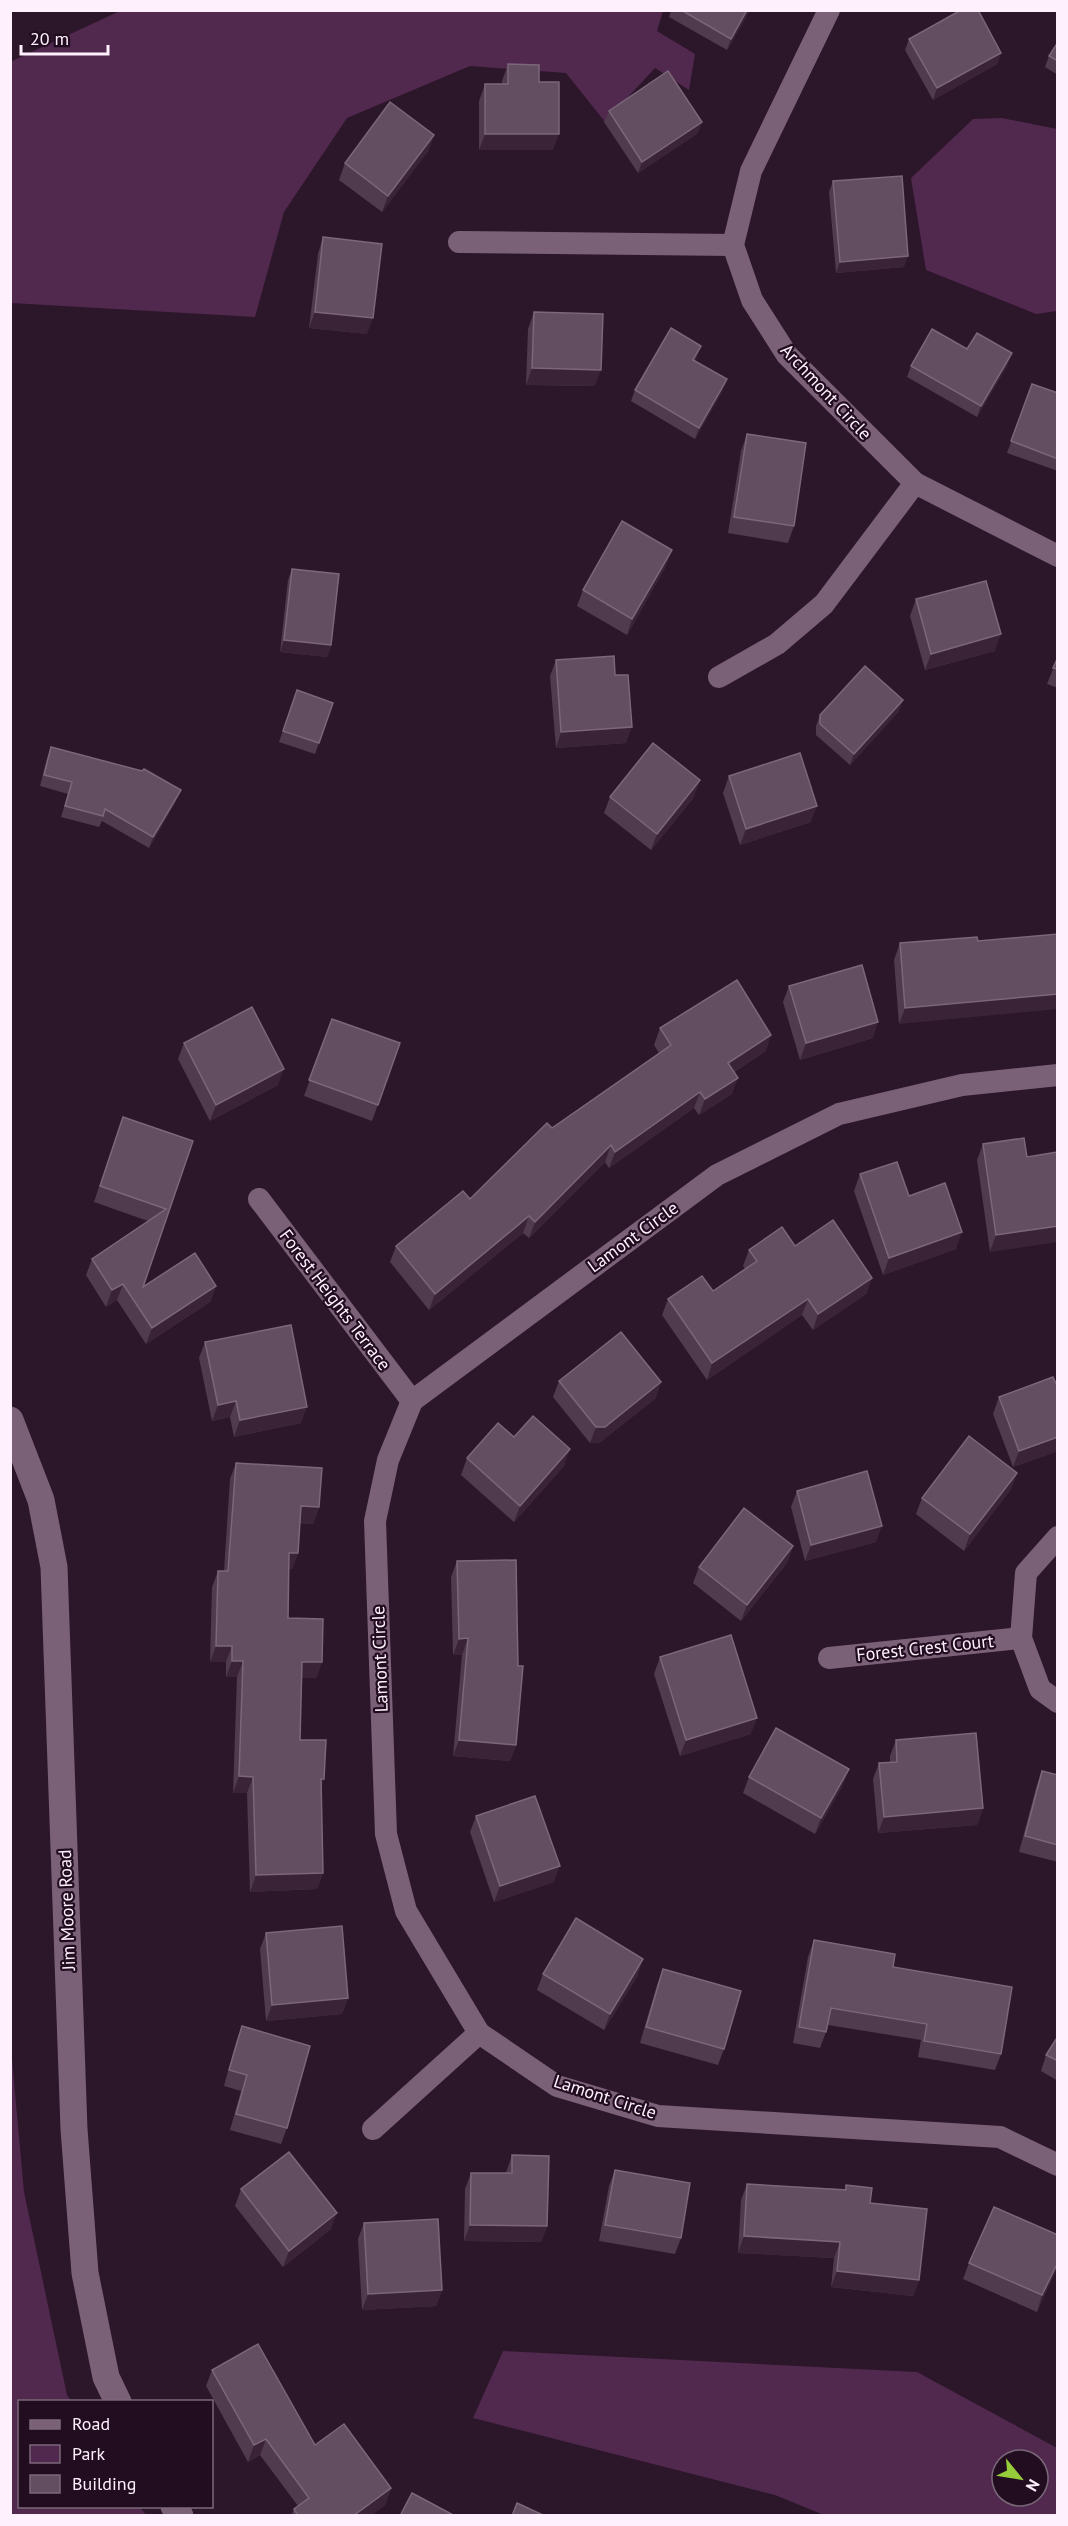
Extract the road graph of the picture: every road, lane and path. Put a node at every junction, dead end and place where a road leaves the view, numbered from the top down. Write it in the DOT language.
graph roads {
  1 [pos="830,10"];
  2 [pos="459,242"];
  3 [pos="733,245"];
  4 [pos="915,483"];
  5 [pos="1058,556"];
  6 [pos="719,677"];
  7 [pos="1058,1075"];
  8 [pos="259,1199"];
  9 [pos="412,1401"];
  10 [pos="10,1420"];
  11 [pos="1058,1537"];
  12 [pos="1021,1638"];
  13 [pos="829,1658"];
  14 [pos="1058,1702"];
  15 [pos="479,2033"];
  16 [pos="373,2129"];
  17 [pos="1058,2165"];
  18 [pos="117,2400"];
  1 -- 3 [label="street"];
  2 -- 3 [label="street"];
  3 -- 4 [label="street, Archmont Circle"];
  4 -- 5 [label="street, Archmont Circle"];
  4 -- 6 [label="street"];
  7 -- 9 [label="street, Lamont Circle"];
  8 -- 9 [label="street, Forest Heights Terrace"];
  9 -- 15 [label="street, Lamont Circle"];
  10 -- 18 [label="street, Jim Moore Road"];
  11 -- 12 [label="street"];
  12 -- 13 [label="street, Forest Crest Court"];
  12 -- 14 [label="street"];
  15 -- 16 [label="street"];
  15 -- 17 [label="street, Lamont Circle"];
}
